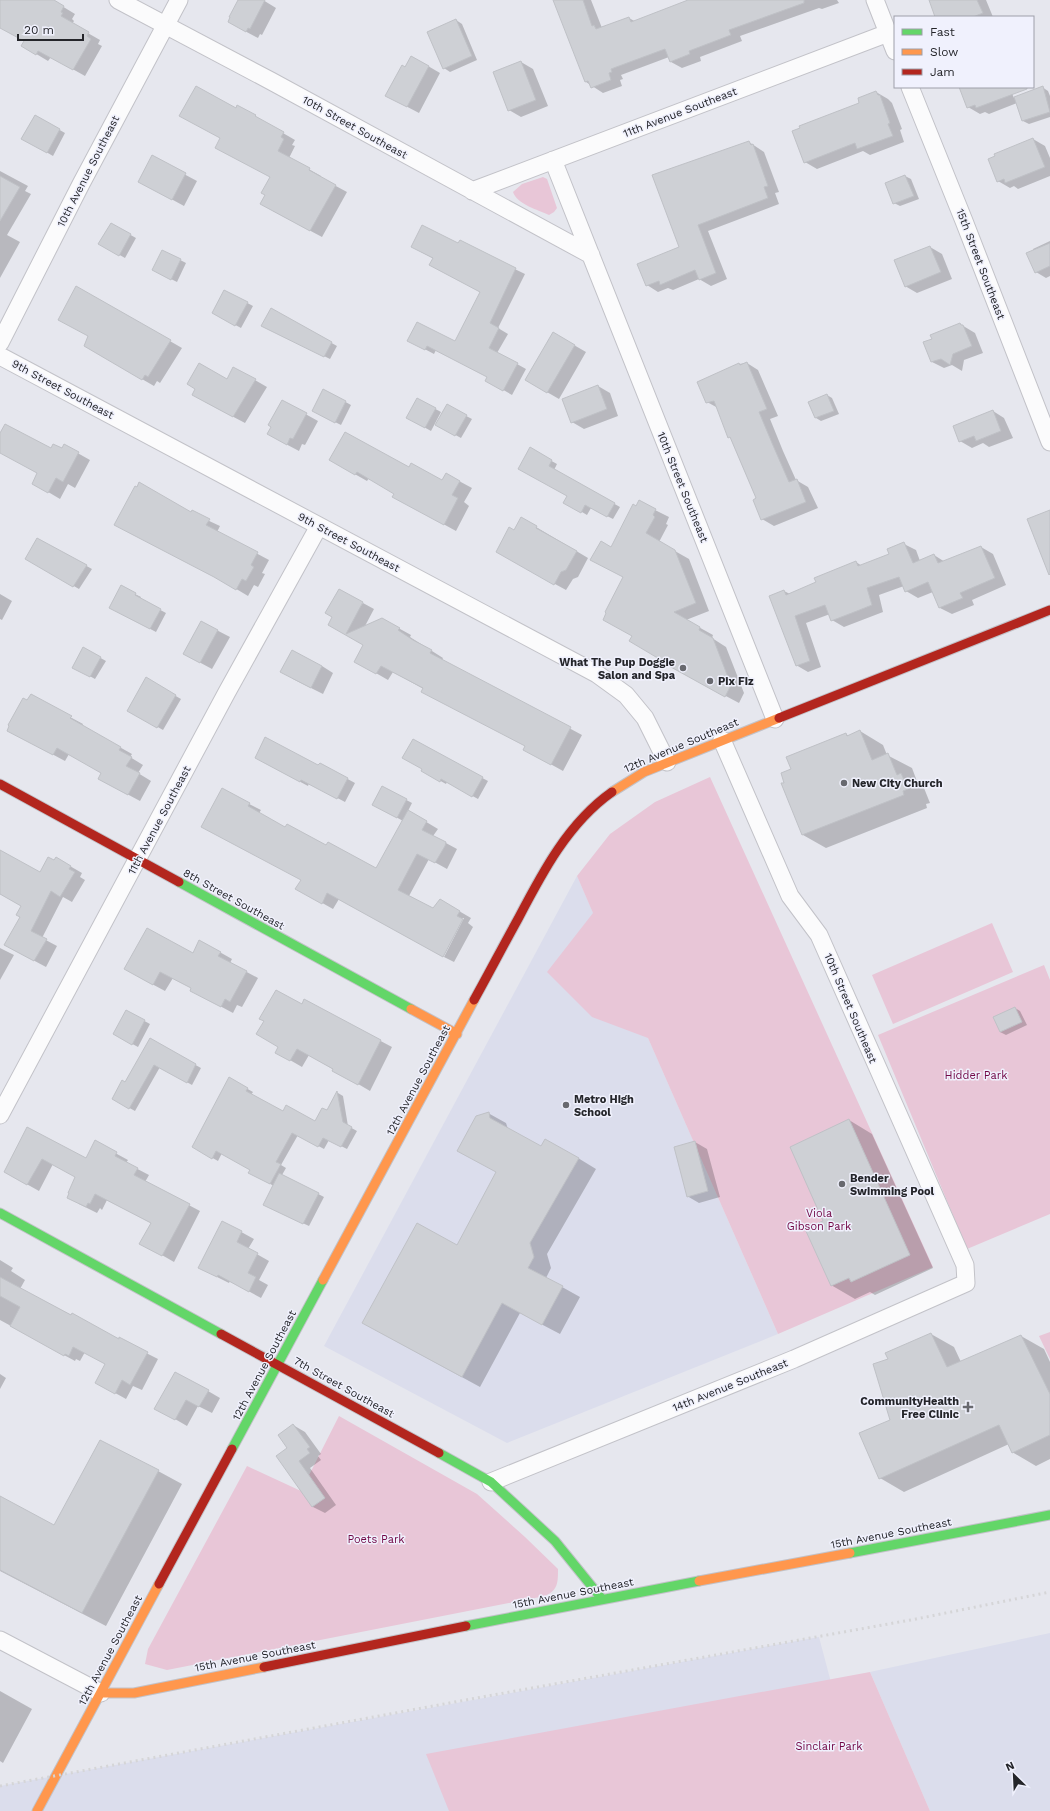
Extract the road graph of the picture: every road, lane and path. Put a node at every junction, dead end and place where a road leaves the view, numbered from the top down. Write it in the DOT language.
graph roads {
  1 [pos="118,0"];
  2 [pos="179,0"];
  3 [pos="875,0"];
  4 [pos="166,25"];
  5 [pos="888,33"];
  6 [pos="894,48"];
  7 [pos="910,88"];
  8 [pos="553,160"];
  9 [pos="472,191"];
  10 [pos="591,255"];
  11 [pos="0,343"];
  12 [pos="0,356"];
  13 [pos="1050,442"];
  14 [pos="319,526"];
  15 [pos="1050,610"];
  16 [pos="775,719"];
  17 [pos="722,740"];
  18 [pos="667,762"];
  19 [pos="0,784"];
  20 [pos="137,859"];
  21 [pos="457,1034"];
  22 [pos="0,1115"];
  23 [pos="0,1213"];
  24 [pos="966,1283"];
  25 [pos="278,1364"];
  26 [pos="491,1482"];
  27 [pos="1050,1515"];
  28 [pos="602,1599"];
  29 [pos="0,1640"];
  30 [pos="101,1693"];
  31 [pos="37,1811"];
  1 -- 4 [label="street, 10th Street Southeast"];
  2 -- 4 [label="street, 10th Avenue Southeast"];
  3 -- 5 [label="street"];
  4 -- 9 [label="street, 10th Street Southeast"];
  4 -- 11 [label="street, 10th Avenue Southeast"];
  5 -- 6 [label="street"];
  5 -- 8 [label="street, 11th Avenue Southeast"];
  7 -- 13 [label="street, 15th Street Southeast"];
  8 -- 9 [label="street, 11th Avenue Southeast"];
  8 -- 10 [label="street, 10th Street Southeast"];
  9 -- 10 [label="street, 10th Street Southeast"];
  10 -- 16 [label="street, 10th Street Southeast"];
  12 -- 14 [label="street, 9th Street Southeast"];
  14 -- 18 [label="street, 9th Street Southeast"];
  14 -- 20 [label="street, 11th Avenue Southeast"];
  15 -- 16 [label="main road, 12th Avenue Southeast"];
  16 -- 17 [label="main road, 12th Avenue Southeast"];
  17 -- 18 [label="main road, 12th Avenue Southeast"];
  17 -- 24 [label="street, 10th Street Southeast"];
  18 -- 21 [label="main road, 12th Avenue Southeast"];
  19 -- 20 [label="main road, 8th Street Southeast"];
  20 -- 21 [label="main road, 8th Street Southeast"];
  20 -- 22 [label="street, 11th Avenue Southeast"];
  21 -- 25 [label="main road, 12th Avenue Southeast"];
  23 -- 25 [label="main road, 7th Street Southeast"];
  24 -- 26 [label="street, 14th Avenue Southeast"];
  25 -- 26 [label="main road, 7th Street Southeast"];
  25 -- 30 [label="main road, 12th Avenue Southeast"];
  26 -- 28 [label="main road, 7th Street Southeast"];
  27 -- 28 [label="main road, 15th Avenue Southeast"];
  28 -- 30 [label="main road, 15th Avenue Southeast"];
  29 -- 30 [label="street"];
  30 -- 31 [label="main road, 12th Avenue Southeast"];
}
